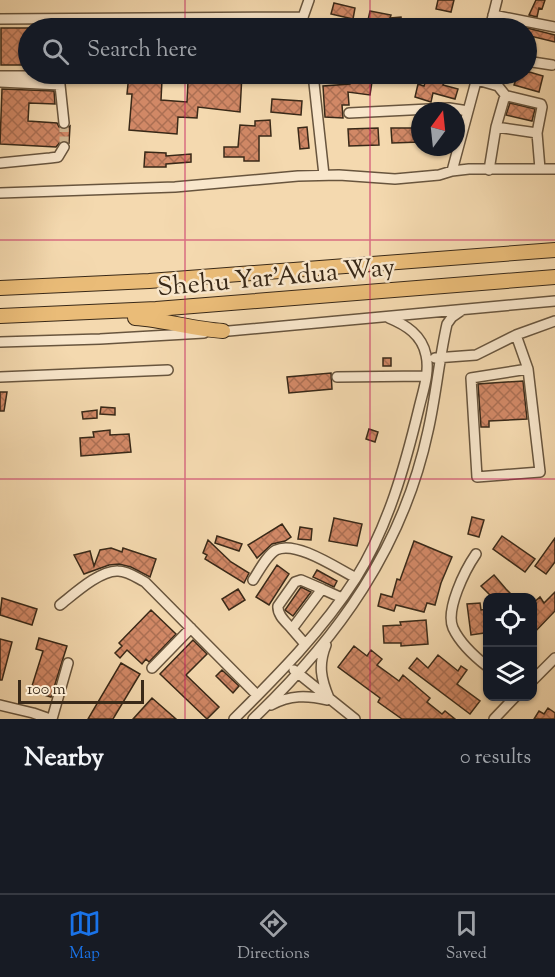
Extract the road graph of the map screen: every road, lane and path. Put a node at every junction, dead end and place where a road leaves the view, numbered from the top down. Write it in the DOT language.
graph roads {
  1 [pos="309,0"];
  2 [pos="497,0"];
  3 [pos="493,15"];
  4 [pos="303,17"];
  5 [pos="266,18"];
  6 [pos="492,18"];
  7 [pos="508,18"];
  8 [pos="0,19"];
  9 [pos="18,21"];
  10 [pos="537,24"];
  11 [pos="555,27"];
  12 [pos="537,63"];
  13 [pos="552,65"];
  14 [pos="0,76"];
  15 [pos="18,76"];
  16 [pos="0,81"];
  17 [pos="18,82"];
  18 [pos="45,84"];
  19 [pos="314,84"];
  20 [pos="476,84"];
  21 [pos="494,84"];
  22 [pos="506,96"];
  23 [pos="468,111"];
  24 [pos="349,113"];
  25 [pos="64,123"];
  26 [pos="496,127"];
  27 [pos="537,133"];
  28 [pos="64,147"];
  29 [pos="0,163"];
  30 [pos="540,169"];
  31 [pos="555,169"];
  32 [pos="489,170"];
  33 [pos="452,171"];
  34 [pos="324,175"];
  35 [pos="0,192"];
  36 [pos="555,250"];
  37 [pos="555,277"];
  38 [pos="0,288"];
  39 [pos="555,301"];
  40 [pos="467,308"];
  41 [pos="88,313"];
  42 [pos="0,316"];
  43 [pos="387,317"];
  44 [pos="555,321"];
  45 [pos="223,332"];
  46 [pos="516,335"];
  47 [pos="0,342"];
  48 [pos="426,358"];
  49 [pos="440,358"];
  50 [pos="528,369"];
  51 [pos="168,370"];
  52 [pos="0,376"];
  53 [pos="426,376"];
  54 [pos="337,377"];
  55 [pos="476,554"];
  56 [pos="356,578"];
  57 [pos="253,580"];
  58 [pos="322,589"];
  59 [pos="342,598"];
  60 [pos="60,605"];
  61 [pos="191,628"];
  62 [pos="292,629"];
  63 [pos="330,638"];
  64 [pos="305,644"];
  65 [pos="555,658"];
  66 [pos="68,663"];
  67 [pos="483,663"];
  68 [pos="287,665"];
  69 [pos="152,668"];
  70 [pos="298,674"];
  71 [pos="537,675"];
  72 [pos="257,695"];
  73 [pos="330,700"];
  74 [pos="503,701"];
  75 [pos="511,701"];
  76 [pos="0,705"];
  77 [pos="265,708"];
  78 [pos="504,708"];
  79 [pos="16,709"];
  80 [pos="46,718"];
  81 [pos="22,719"];
  82 [pos="234,719"];
  83 [pos="253,719"];
  84 [pos="355,719"];
  85 [pos="494,719"];
  1 -- 4 [label="street"];
  2 -- 3 [label="street"];
  3 -- 6 [label="street"];
  3 -- 7 [label="street"];
  4 -- 5 [label="street"];
  8 -- 9 [label="street"];
  10 -- 11 [label="street"];
  12 -- 13 [label="street"];
  14 -- 15 [label="street"];
  16 -- 17 [label="street"];
  18 -- 25 [label="street"];
  19 -- 34 [label="street"];
  20 -- 23 [label="street"];
  21 -- 22 [label="street"];
  22 -- 26 [label="street"];
  22 -- 27 [label="street"];
  23 -- 24 [label="street"];
  23 -- 33 [label="street"];
  26 -- 27 [label="street"];
  26 -- 32 [label="street"];
  27 -- 30 [label="street"];
  28 -- 29 [label="street"];
  30 -- 31 [label="street"];
  30 -- 32 [label="street"];
  32 -- 33 [label="street"];
  33 -- 34 [label="street"];
  34 -- 35 [label="street"];
  36 -- 38 [label="highway, Shehu Yar'Adua Way"];
  37 -- 41 [label="highway, Shehu Yar'Adua Way"];
  39 -- 40 [label="street"];
  40 -- 43 [label="street"];
  40 -- 49 [label="street"];
  41 -- 42 [label="highway, Shehu Yar'Adua Way"];
  41 -- 45 [label="highway"];
  43 -- 45 [label="street"];
  43 -- 48 [label="street"];
  44 -- 46 [label="street"];
  45 -- 47 [label="street"];
  46 -- 49 [label="street"];
  46 -- 50 [label="street"];
  48 -- 49 [label="street"];
  48 -- 53 [label="street"];
  49 -- 63 [label="street"];
  50 -- 50 [label="street"];
  51 -- 52 [label="street"];
  53 -- 54 [label="street"];
  53 -- 56 [label="street"];
  55 -- 67 [label="street"];
  56 -- 57 [label="street"];
  56 -- 59 [label="street"];
  58 -- 59 [label="street"];
  58 -- 62 [label="street"];
  58 -- 62 [label="street"];
  59 -- 64 [label="street"];
  60 -- 61 [label="street"];
  61 -- 69 [label="street"];
  61 -- 72 [label="street"];
  62 -- 64 [label="street"];
  63 -- 70 [label="street"];
  63 -- 73 [label="street"];
  64 -- 68 [label="street"];
  65 -- 71 [label="street"];
  66 -- 80 [label="street"];
  68 -- 70 [label="street"];
  68 -- 72 [label="street"];
  70 -- 73 [label="street"];
  70 -- 77 [label="street"];
  72 -- 82 [label="street"];
  73 -- 77 [label="street"];
  73 -- 84 [label="street"];
  74 -- 78 [label="street"];
  75 -- 78 [label="street"];
  76 -- 79 [label="street"];
  77 -- 83 [label="street"];
  78 -- 85 [label="street"];
  79 -- 80 [label="street"];
  79 -- 81 [label="street"];
}
